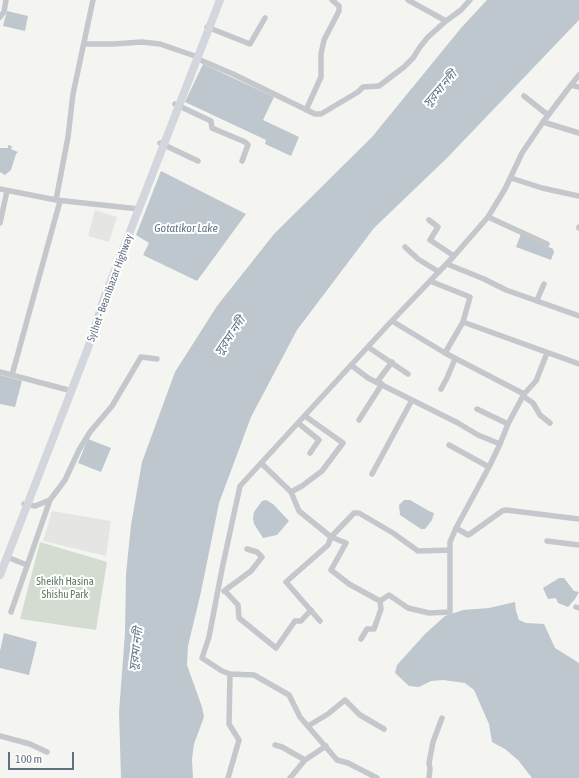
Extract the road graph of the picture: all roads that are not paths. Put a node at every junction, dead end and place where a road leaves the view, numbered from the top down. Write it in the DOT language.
graph roads {
  1 [pos="6,0"];
  2 [pos="93,0"];
  3 [pos="216,0"];
  4 [pos="220,0"];
  5 [pos="332,0"];
  6 [pos="408,0"];
  7 [pos="470,0"];
  8 [pos="0,17"];
  9 [pos="265,18"];
  10 [pos="446,22"];
  11 [pos="208,27"];
  12 [pos="84,44"];
  13 [pos="196,58"];
  14 [pos="579,76"];
  15 [pos="570,85"];
  16 [pos="579,87"];
  17 [pos="524,96"];
  18 [pos="177,105"];
  19 [pos="306,110"];
  20 [pos="548,115"];
  21 [pos="543,122"];
  22 [pos="579,133"];
  23 [pos="162,144"];
  24 [pos="242,160"];
  25 [pos="198,161"];
  26 [pos="510,178"];
  27 [pos="0,189"];
  28 [pos="7,191"];
  29 [pos="579,196"];
  30 [pos="58,200"];
  31 [pos="137,209"];
  32 [pos="488,217"];
  33 [pos="429,220"];
  34 [pos="0,222"];
  35 [pos="547,244"];
  36 [pos="405,247"];
  37 [pos="454,256"];
  38 [pos="447,264"];
  39 [pos="439,272"];
  40 [pos="430,281"];
  41 [pos="544,284"];
  42 [pos="537,300"];
  43 [pos="579,316"];
  44 [pos="392,321"];
  45 [pos="462,322"];
  46 [pos="368,347"];
  47 [pos="445,353"];
  48 [pos="547,353"];
  49 [pos="157,359"];
  50 [pos="455,359"];
  51 [pos="392,362"];
  52 [pos="579,364"];
  53 [pos="351,365"];
  54 [pos="0,372"];
  55 [pos="408,374"];
  56 [pos="12,375"];
  57 [pos="379,383"];
  58 [pos="441,389"];
  59 [pos="70,391"];
  60 [pos="524,395"];
  61 [pos="412,400"];
  62 [pos="477,409"];
  63 [pos="305,416"];
  64 [pos="359,420"];
  65 [pos="298,423"];
  66 [pos="550,423"];
  67 [pos="508,424"];
  68 [pos="500,444"];
  69 [pos="449,445"];
  70 [pos="310,452"];
  71 [pos="261,463"];
  72 [pos="489,467"];
  73 [pos="372,474"];
  74 [pos="291,492"];
  75 [pos="50,500"];
  76 [pos="25,505"];
  77 [pos="579,519"];
  78 [pos="456,528"];
  79 [pos="332,537"];
  80 [pos="547,540"];
  81 [pos="579,545"];
  82 [pos="247,549"];
  83 [pos="450,550"];
  84 [pos="4,560"];
  85 [pos="27,565"];
  86 [pos="0,575"];
  87 [pos="226,591"];
  88 [pos="217,593"];
  89 [pos="380,601"];
  90 [pos="311,610"];
  91 [pos="11,612"];
  92 [pos="320,621"];
  93 [pos="361,639"];
  94 [pos="230,674"];
  95 [pos="442,718"];
  96 [pos="308,726"];
  97 [pos="384,729"];
  98 [pos="0,736"];
  99 [pos="275,745"];
  100 [pos="326,746"];
  101 [pos="47,752"];
  102 [pos="305,760"];
  103 [pos="228,778"];
  104 [pos="290,778"];
  105 [pos="377,778"];
  106 [pos="429,778"];
  1 -- 8 [label="street"];
  2 -- 12 [label="street"];
  3 -- 11 [label="main road, Sylhet - Beanibazar Highway"];
  4 -- 11 [label="main road, Sylhet - Beanibazar Highway"];
  5 -- 19 [label="street"];
  6 -- 10 [label="street"];
  7 -- 10 [label="street"];
  9 -- 11 [label="street"];
  10 -- 19 [label="street"];
  11 -- 13 [label="main road, Sylhet - Beanibazar Highway"];
  12 -- 13 [label="street"];
  12 -- 30 [label="street"];
  13 -- 18 [label="main road, Sylhet - Beanibazar Highway"];
  13 -- 19 [label="street"];
  14 -- 15 [label="street"];
  15 -- 16 [label="street"];
  15 -- 20 [label="street"];
  17 -- 20 [label="street"];
  18 -- 23 [label="main road, Sylhet - Beanibazar Highway"];
  18 -- 24 [label="street"];
  20 -- 21 [label="street"];
  21 -- 22 [label="street"];
  21 -- 26 [label="street"];
  23 -- 25 [label="street"];
  23 -- 31 [label="main road, Sylhet - Beanibazar Highway"];
  26 -- 29 [label="street"];
  26 -- 32 [label="street"];
  27 -- 28 [label="street"];
  28 -- 30 [label="street"];
  28 -- 34 [label="street"];
  30 -- 31 [label="street"];
  30 -- 56 [label="street"];
  31 -- 59 [label="main road, Sylhet - Beanibazar Highway"];
  32 -- 35 [label="street"];
  32 -- 37 [label="street"];
  33 -- 37 [label="street"];
  36 -- 39 [label="street"];
  37 -- 38 [label="street"];
  38 -- 39 [label="street"];
  38 -- 42 [label="street"];
  39 -- 40 [label="street"];
  40 -- 44 [label="street"];
  40 -- 45 [label="street"];
  41 -- 42 [label="street"];
  42 -- 43 [label="street"];
  44 -- 46 [label="street"];
  44 -- 47 [label="street"];
  45 -- 47 [label="street"];
  45 -- 48 [label="street"];
  46 -- 51 [label="street"];
  46 -- 53 [label="street"];
  47 -- 50 [label="street"];
  48 -- 52 [label="street"];
  48 -- 60 [label="street"];
  49 -- 75 [label="street"];
  50 -- 58 [label="street"];
  50 -- 60 [label="street"];
  51 -- 55 [label="street"];
  51 -- 57 [label="street"];
  53 -- 57 [label="street"];
  53 -- 63 [label="street"];
  54 -- 56 [label="street"];
  56 -- 59 [label="street"];
  57 -- 61 [label="street"];
  57 -- 64 [label="street"];
  59 -- 76 [label="main road, Sylhet - Beanibazar Highway"];
  60 -- 66 [label="street"];
  60 -- 67 [label="street"];
  61 -- 68 [label="street"];
  61 -- 73 [label="street"];
  62 -- 67 [label="street"];
  63 -- 65 [label="street"];
  63 -- 74 [label="street"];
  65 -- 70 [label="street"];
  65 -- 71 [label="street"];
  67 -- 68 [label="street"];
  68 -- 72 [label="street"];
  69 -- 72 [label="street"];
  71 -- 74 [label="street"];
  71 -- 88 [label="street"];
  72 -- 78 [label="street"];
  74 -- 79 [label="street"];
  75 -- 76 [label="street"];
  75 -- 85 [label="street"];
  76 -- 84 [label="main road, Sylhet - Beanibazar Highway"];
  77 -- 78 [label="street"];
  78 -- 83 [label="street"];
  79 -- 83 [label="street"];
  79 -- 89 [label="street"];
  79 -- 90 [label="street"];
  80 -- 81 [label="street"];
  82 -- 87 [label="street"];
  83 -- 89 [label="street"];
  84 -- 85 [label="street"];
  84 -- 86 [label="main road, Sylhet - Beanibazar Highway"];
  85 -- 91 [label="street"];
  87 -- 88 [label="street"];
  87 -- 90 [label="street"];
  88 -- 94 [label="street"];
  89 -- 93 [label="street"];
  90 -- 92 [label="street"];
  94 -- 96 [label="street"];
  94 -- 103 [label="street"];
  95 -- 106 [label="street"];
  96 -- 97 [label="street"];
  96 -- 100 [label="street"];
  98 -- 101 [label="street"];
  99 -- 102 [label="street"];
  100 -- 102 [label="street"];
  100 -- 105 [label="street"];
  102 -- 104 [label="street"];
}
